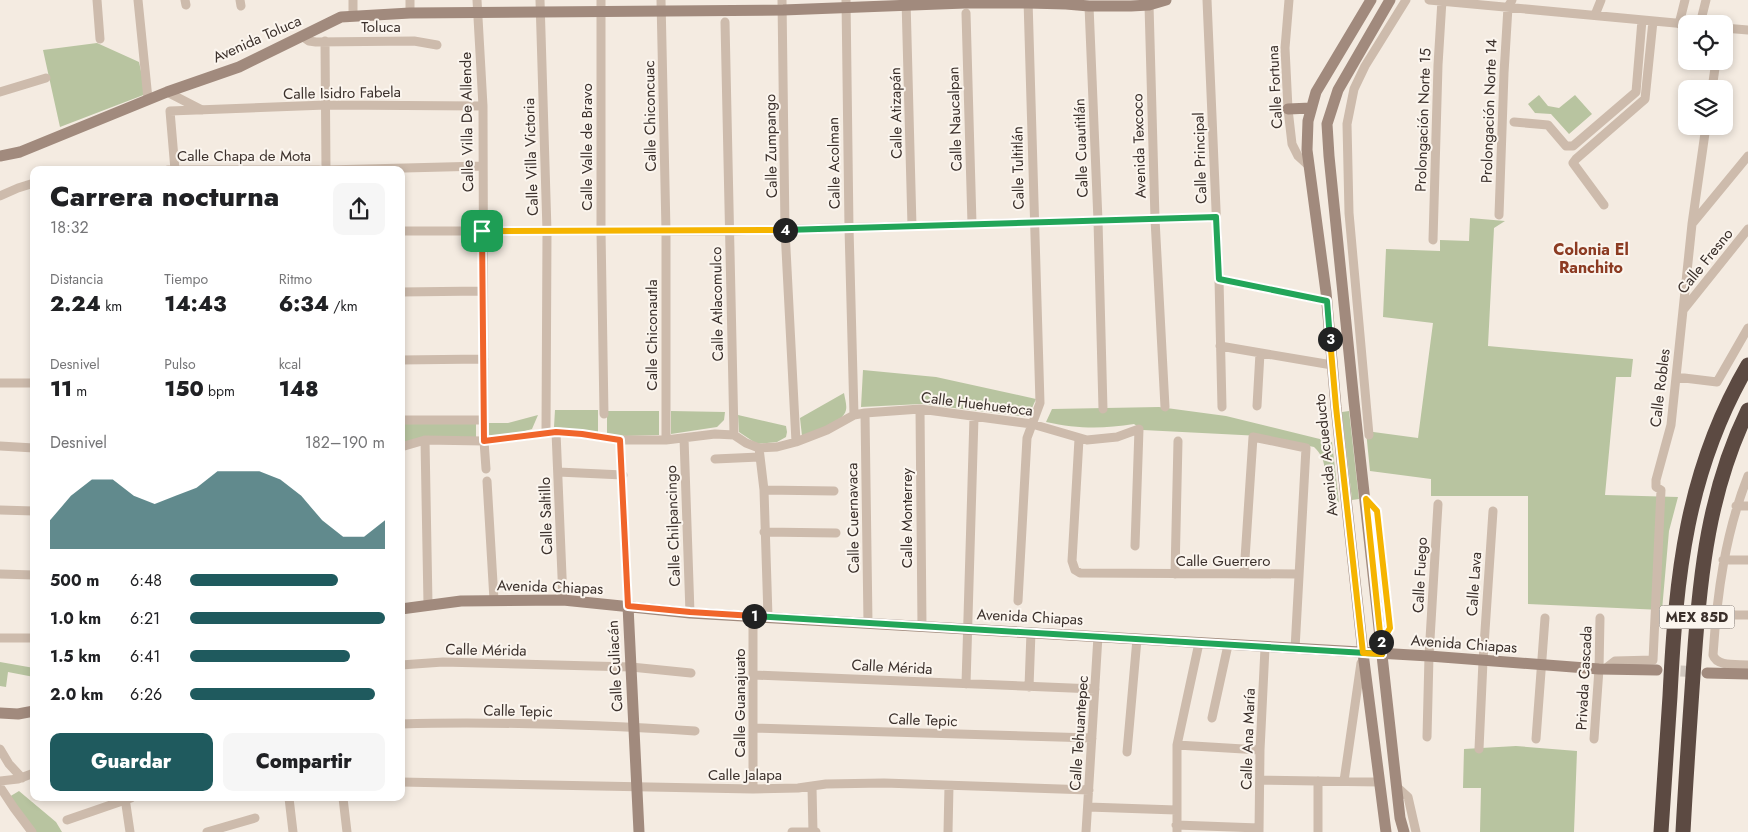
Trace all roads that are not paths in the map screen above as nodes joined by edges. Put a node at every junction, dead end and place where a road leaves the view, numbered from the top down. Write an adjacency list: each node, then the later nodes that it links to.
1 (97, 0): 42 (street)
2 (138, 0): 48 (street)
3 (353, 0): 32 (street)
4 (410, 0): 31 (street)
5 (1166, 0): 24 (street, Avenida Toluca)
6 (1208, 0): 69 (street, Calle Principal)
7 (1290, 0): 52 (street, Calle Fortuna)
8 (1371, 0): 51 (street, Avenida Acueducto)
9 (1390, 0): 179 (street)
10 (1406, 0): 117 (street)
11 (1429, 0): 16 (street)
12 (1600, 0): 33 (street)
13 (1686, 0): 34 (street)
14 (1706, 0): 35 (street)
15 (1028, 1): 17 (street, Avenida Toluca); 23 (street, Avenida Toluca); 72 (street, Calle Tultitlán)
16 (1442, 1): 20 (street); 85 (street, Prolongación Norte 15)
17 (1066, 2): 29 (street, Avenida Toluca)
18 (906, 3): 21 (street, Avenida Toluca); 23 (street, Avenida Toluca); 75 (street, Calle Atizapán)
19 (1134, 3): 24 (street, Avenida Toluca); 29 (street, Avenida Toluca)
20 (1510, 3): 33 (street); 68 (street, Prolongación Norte 14)
21 (846, 4): 22 (street, Avenida Toluca); 76 (street, Calle Acolman)
22 (783, 5): 30 (street, Avenida Toluca); 78 (street, Calle Zumpango)
23 (965, 5): 73 (street, Calle Naucalpan)
24 (1149, 5): 70 (street, Avenida Texcoco)
25 (478, 6): 26 (street, Avenida Toluca); 31 (street, Avenida Toluca); 50 (street, Calle Villa De Allende)
26 (540, 6): 27 (street, Avenida Toluca); 83 (street, Calle Villa Victoria)
27 (601, 6): 28 (street, Avenida Toluca); 81 (street, Calle Valle de Bravo)
28 (661, 6): 30 (street, Avenida Toluca); 82 (street, Calle Chiconcuac)
29 (1089, 6): 71 (street, Calle Cuautitlán)
30 (724, 11): 84 (street, Calle Atlacomulco)
31 (410, 13): 32 (street, Avenida Toluca)
32 (353, 15): 41 (street, Avenida Toluca)
33 (1595, 15): 36 (street)
34 (1684, 15)
35 (1702, 15)
36 (1642, 20): 37 (street); 56 (street)
37 (1653, 21): 38 (street); 57 (street)
38 (1678, 24)
39 (1733, 29): 40 (street)
40 (1748, 30)
41 (302, 36): 43 (street, Toluca); 47 (street, Avenida Toluca)
42 (100, 39)
43 (325, 42): 44 (street, Toluca); 49 (street)
44 (437, 45)
45 (46, 78): 46 (street)
46 (0, 92)
47 (167, 92): 48 (street, Avenida Toluca); 53 (street, Calle Isidro Fabela)
48 (148, 99): 58 (street, Avenida Toluca)
49 (326, 105): 50 (street, Calle Isidro Fabela); 53 (street, Calle Isidro Fabela); 61 (street)
50 (483, 106): 62 (street, Calle Villa De Allende)
51 (1311, 108): 52 (street); 63 (street, Avenida Acueducto)
52 (1288, 109): 63 (street, Calle Fortuna)
53 (202, 110): 60 (street, Calle Isidro Fabela)
54 (1514, 122): 56 (street)
55 (1705, 135): 74 (street, Calle Robles)
56 (1573, 146): 57 (street)
57 (1581, 155): 67 (street)
58 (0, 156)
59 (1748, 156): 74 (street)
60 (175, 166)
61 (327, 166)
62 (483, 166): 64 (street, Calle Chapa de Mota); 80 (street, Calle Villa De Allende)
63 (1309, 166): 89 (street, Avenida Acueducto)
64 (405, 168)
65 (30, 184): 66 (street)
66 (0, 196)
67 (1604, 205)
68 (1499, 215)
69 (1216, 217): 70 (street); 86 (street, Calle Principal)
70 (1154, 219): 71 (street); 102 (street, Avenida Texcoco)
71 (1098, 221): 72 (street); 105 (street, Calle Cuautitlán)
72 (1034, 222): 73 (street); 113 (street, Calle Tultitlán)
73 (972, 224): 75 (street)
74 (1692, 224): 90 (street, Calle Robles)
75 (912, 226): 76 (street)
76 (849, 228): 78 (street); 109 (street, Calle Acolman)
77 (1748, 229): 90 (street, Calle Fresno)
78 (785, 230): 84 (street); 125 (street, Calle Zumpango)
79 (405, 231): 80 (street)
80 (482, 231): 83 (street); 87 (street, Calle Villa De Allende)
81 (601, 231): 82 (street); 83 (street); 108 (street, Calle Valle de Bravo)
82 (666, 231): 84 (street); 122 (street, Calle Chiconautla)
83 (548, 232): 115 (street, Calle Villa Victoria)
84 (729, 232): 116 (street, Calle Atlacomulco)
85 (1433, 240)
86 (1219, 279): 89 (street); 92 (street, Calle Principal)
87 (483, 291): 88 (street); 94 (street, Calle Villa De Allende)
88 (405, 292)
89 (1327, 301): 96 (street, Avenida Acueducto)
90 (1683, 310): 98 (street, Calle Robles)
91 (1748, 328): 98 (street)
92 (1220, 346): 93 (street); 103 (street, Calle Principal)
93 (1260, 353): 96 (street); 101 (street)
94 (484, 359): 95 (street); 112 (street, Calle Villa De Allende)
95 (405, 360)
96 (1332, 364): 180 (street, Avenida Acueducto)
97 (1748, 365): 251 (highway, MEX 85D)
98 (1676, 377): 187 (street, Calle Robles)
99 (0, 383): 100 (street)
100 (30, 383)
101 (1257, 406)
102 (1165, 407)
103 (1222, 408)
104 (920, 409): 107 (street, Calle Huehuetoca); 110 (street, Calle Huehuetoca); 168 (street, Calle Monterrey)
105 (1103, 409)
106 (1748, 410): 252 (highway, MEX 85D)
107 (865, 413): 109 (street, Calle Huehuetoca); 167 (street, Calle Cuernavaca)
108 (604, 414)
109 (854, 415): 125 (street, Calle Huehuetoca)
110 (974, 417): 113 (street, Calle Huehuetoca); 169 (street)
111 (405, 420): 112 (street)
112 (484, 420): 123 (street, Calle Villa De Allende)
113 (1032, 424): 119 (street, Calle Huehuetoca); 156 (street, Calle Tultitlán)
114 (556, 432): 115 (street); 121 (street); 132 (street, Calle Saltillo)
115 (546, 433): 123 (street)
116 (734, 435): 118 (street); 129 (street)
117 (1369, 435)
118 (684, 438): 122 (street); 160 (street, Calle Chilpancingo)
119 (1079, 438): 146 (street, Calle Huehuetoca); 150 (street, Calle Guerrero)
120 (425, 440): 123 (street); 127 (street); 157 (street)
121 (620, 440): 122 (street); 133 (street, Calle Culiacán)
122 (666, 440)
123 (484, 441): 131 (street, Calle Villa De Allende)
124 (1178, 441): 150 (street)
125 (796, 442): 129 (street, Calle Huehuetoca)
126 (0, 446): 128 (street)
127 (405, 447)
128 (30, 448)
129 (759, 452): 130 (street, Calle Huehuetoca); 136 (street)
130 (715, 459)
131 (486, 469)
132 (558, 472): 133 (street); 155 (street, Calle Saltillo)
133 (623, 474): 158 (street, Calle Culiacán)
134 (1748, 476): 139 (street)
135 (487, 481): 154 (street)
136 (764, 490): 137 (street); 144 (street)
137 (834, 491)
138 (1438, 504): 181 (street, Calle Fuego)
139 (1736, 506): 140 (street); 147 (street)
140 (1748, 506)
141 (0, 510): 142 (street)
142 (30, 511)
143 (1493, 511): 182 (street, Calle Lava)
144 (764, 532): 145 (street); 164 (street)
145 (836, 533)
146 (1135, 546)
147 (1723, 560): 148 (street); 161 (street)
148 (1748, 560)
149 (0, 574): 153 (street)
150 (1175, 574): 151 (street, Calle Guerrero)
151 (1244, 574): 152 (street, Calle Guerrero); 152 (street)
152 (1298, 574): 178 (street)
153 (30, 575)
154 (494, 600): 155 (street, Avenida Chiapas); 157 (street, Avenida Chiapas)
155 (563, 600): 158 (street, Avenida Chiapas)
156 (1018, 601)
157 (428, 604): 159 (street, Avenida Chiapas)
158 (628, 606): 160 (street, Avenida Chiapas); 186 (street, Calle Culiacán)
159 (405, 608)
160 (690, 612): 163 (street, Avenida Chiapas)
161 (1716, 615): 162 (street); 185 (street)
162 (1748, 615)
163 (753, 616): 164 (street, Avenida Chiapas); 192 (street, Calle Guanajuato)
164 (768, 617): 167 (street, Avenida Chiapas)
165 (1545, 618): 184 (street)
166 (1600, 618): 187 (street, Privada Cascada)
167 (868, 623): 168 (street, Avenida Chiapas)
168 (922, 626): 169 (street, Avenida Chiapas)
169 (968, 629): 170 (street, Avenida Chiapas); 193 (street)
170 (1030, 632): 171 (street, Avenida Chiapas); 194 (street)
171 (1098, 636): 174 (street, Avenida Chiapas); 195 (street, Calle Tehuantepec)
172 (0, 638): 173 (street)
173 (30, 638)
174 (1137, 639): 175 (street, Avenida Chiapas); 211 (street)
175 (1199, 643): 176 (street, Avenida Chiapas); 207 (street)
176 (1228, 644): 177 (street, Avenida Chiapas); 198 (street)
177 (1266, 648): 178 (street, Avenida Chiapas); 210 (street, Calle Ana María)
178 (1295, 649): 180 (street, Avenida Chiapas)
179 (1381, 649): 180 (street, Avenida Chiapas); 181 (street, Avenida Chiapas); 224 (street)
180 (1363, 653): 217 (street); 219 (street, Avenida Acueducto)
181 (1429, 656): 182 (street, Avenida Chiapas); 203 (street, Calle Fuego)
182 (1483, 661): 184 (street, Avenida Chiapas); 209 (street, Calle Lava)
183 (405, 665): 186 (street, Calle Mérida)
184 (1541, 665): 187 (street, Avenida Chiapas); 205 (street)
185 (1748, 665)
186 (631, 667): 189 (street, Calle Mérida); 200 (street, Calle Culiacán)
187 (1602, 668): 188 (street, Avenida Chiapas); 206 (street, Privada Cascada)
188 (1656, 670)
189 (690, 673)
190 (1707, 673): 191 (street)
191 (1748, 674)
192 (754, 675): 193 (street, Calle Mérida); 201 (street, Calle Guanajuato)
193 (966, 684): 194 (street, Calle Mérida)
194 (1029, 687): 195 (street, Calle Mérida)
195 (1095, 689): 204 (street, Calle Tehuantepec)
196 (30, 712): 197 (street)
197 (0, 713)
198 (1212, 718)
199 (405, 724): 200 (street, Calle Tepic)
200 (633, 727): 202 (street, Calle Tepic); 223 (street, Calle Culiacán)
201 (754, 728): 204 (street, Calle Tepic); 225 (street, Calle Guanajuato)
202 (695, 731)
203 (1427, 736)
204 (1092, 738): 226 (street, Calle Tehuantepec)
205 (1536, 739)
206 (1594, 739)
207 (1176, 745): 210 (street); 232 (street)
208 (0, 749): 213 (street)
209 (1479, 749)
210 (1260, 750): 214 (street, Calle Ana María)
211 (1127, 752)
212 (30, 775): 213 (street)
213 (22, 778): 215 (street)
214 (1260, 780): 216 (street); 236 (street, Calle Ana María)
215 (0, 781)
216 (1318, 781): 217 (street); 247 (street)
217 (1344, 781): 219 (street)
218 (405, 782): 223 (street, Calle Jalapa)
219 (1379, 782): 248 (street, Avenida Acueducto)
220 (812, 786): 221 (street, Calle Jalapa); 225 (street, Calle Jalapa); 244 (street)
221 (949, 786): 226 (street, Calle Jalapa); 245 (street)
222 (0, 787): 237 (street)
223 (636, 787): 225 (street, Calle Jalapa); 242 (street, Calle Culiacán)
224 (1397, 787): 249 (street); 250 (street)
225 (753, 789)
226 (1089, 790): 231 (street, Calle Tehuantepec)
227 (119, 801): 234 (street)
228 (127, 801): 238 (street)
229 (289, 801): 240 (street)
230 (343, 801): 241 (street)
231 (1088, 807): 232 (street); 246 (street, Calle Tehuantepec)
232 (1176, 810): 235 (street)
233 (255, 818): 239 (street)
234 (66, 820)
235 (1177, 829): 236 (street)
236 (1259, 830)
237 (32, 832)
238 (130, 832)
239 (207, 832)
240 (293, 832)
241 (347, 832)
242 (639, 832)
243 (792, 832): 244 (street)
244 (814, 832)
245 (948, 832)
246 (1086, 832)
247 (1318, 832)
248 (1386, 832)
249 (1404, 832)
250 (1416, 832)
251 (1661, 832)
252 (1683, 832)

